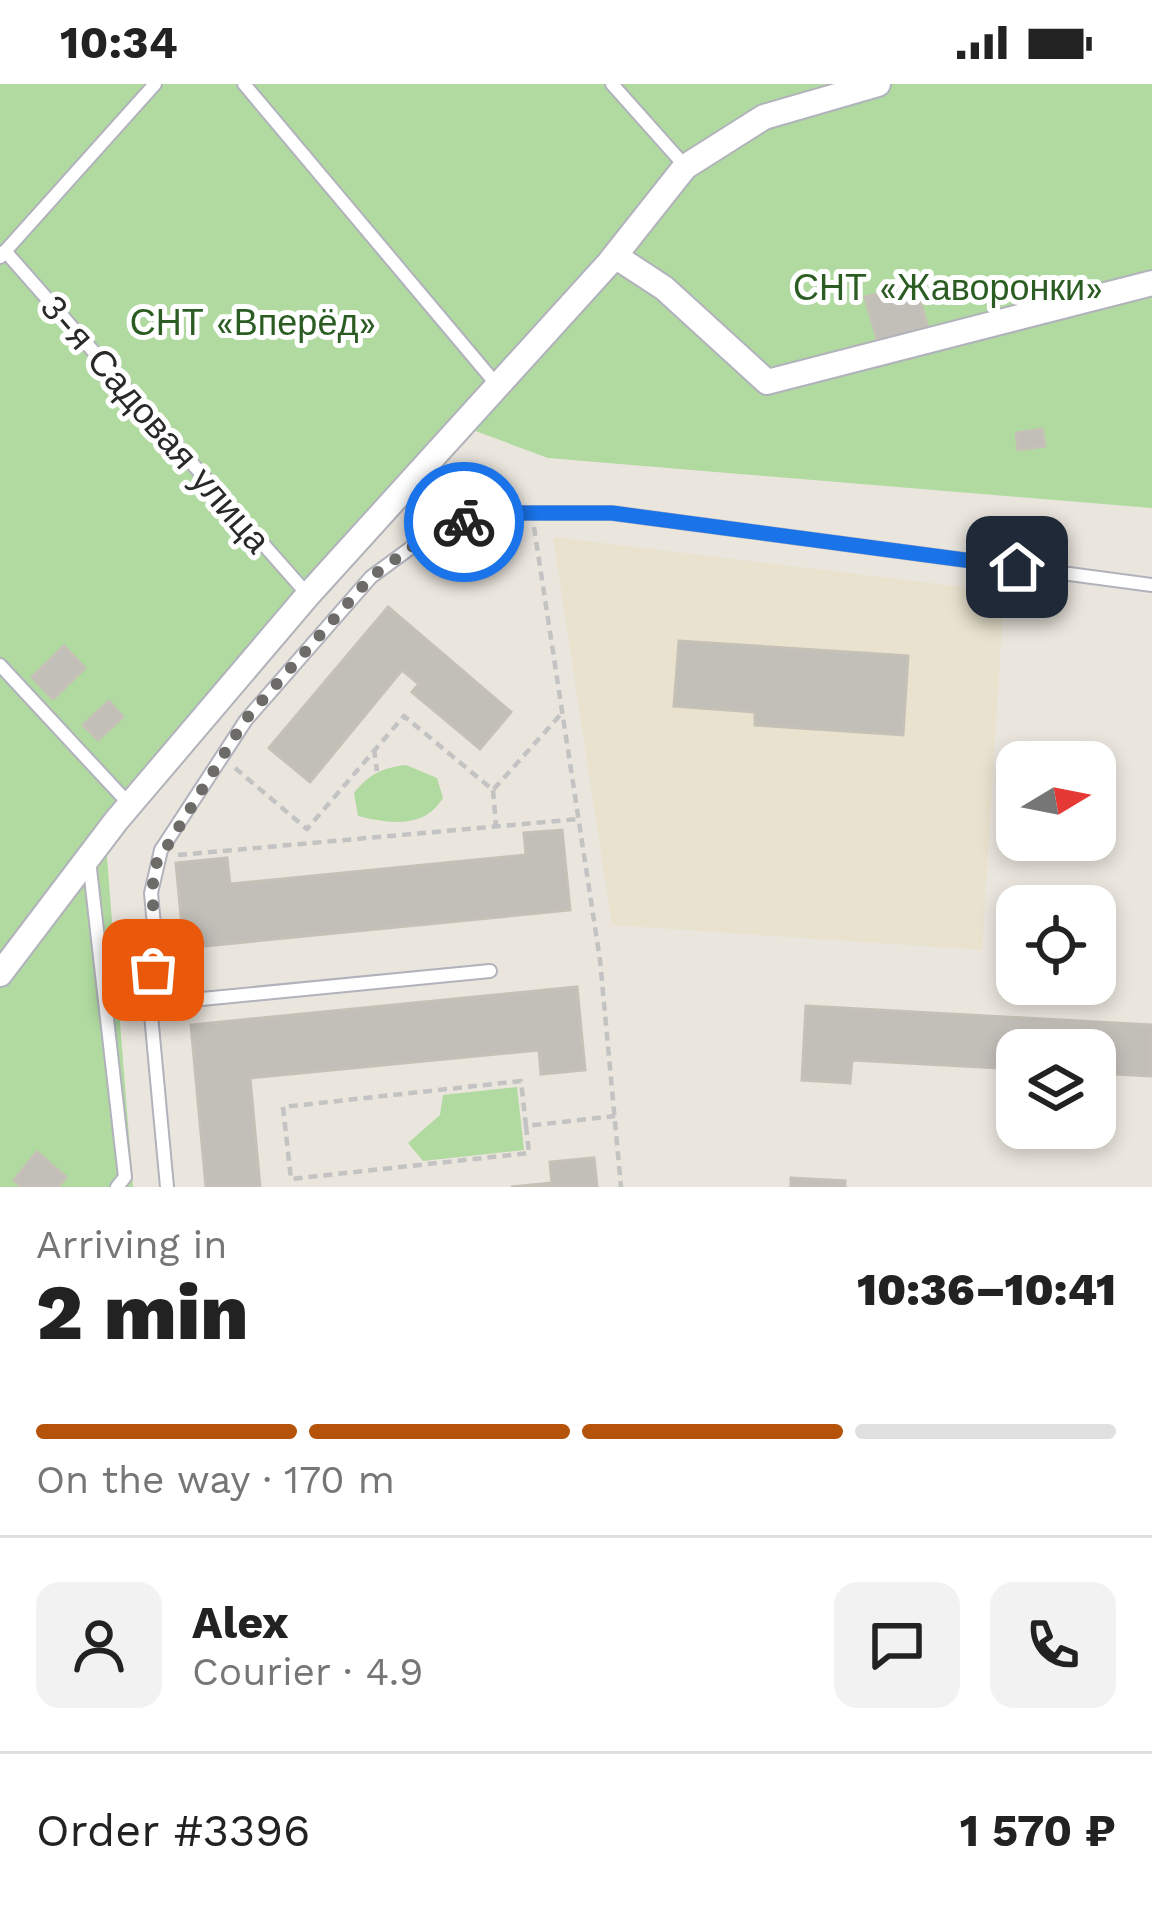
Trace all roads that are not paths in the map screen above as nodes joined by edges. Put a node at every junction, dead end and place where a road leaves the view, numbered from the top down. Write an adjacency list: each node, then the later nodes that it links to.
1 (155, 84): 6 (lane)
2 (244, 84): 9 (lane)
3 (612, 84): 5 (lane)
4 (878, 84): 5 (street)
5 (686, 167): 7 (street)
6 (2, 254): 11 (lane, 3-я Садовая улица)
7 (615, 256): 8 (street); 9 (street)
8 (1152, 283)
9 (497, 385): 11 (street)
10 (1152, 585): 17 (lane)
11 (308, 595): 13 (street)
12 (0, 665): 13 (lane)
13 (130, 806): 14 (street)
14 (89, 859): 16 (street); 18 (lane)
15 (490, 971): 17 (lane)
16 (0, 974)
17 (150, 1004): 19 (lane)
18 (117, 1187)
19 (167, 1187)

